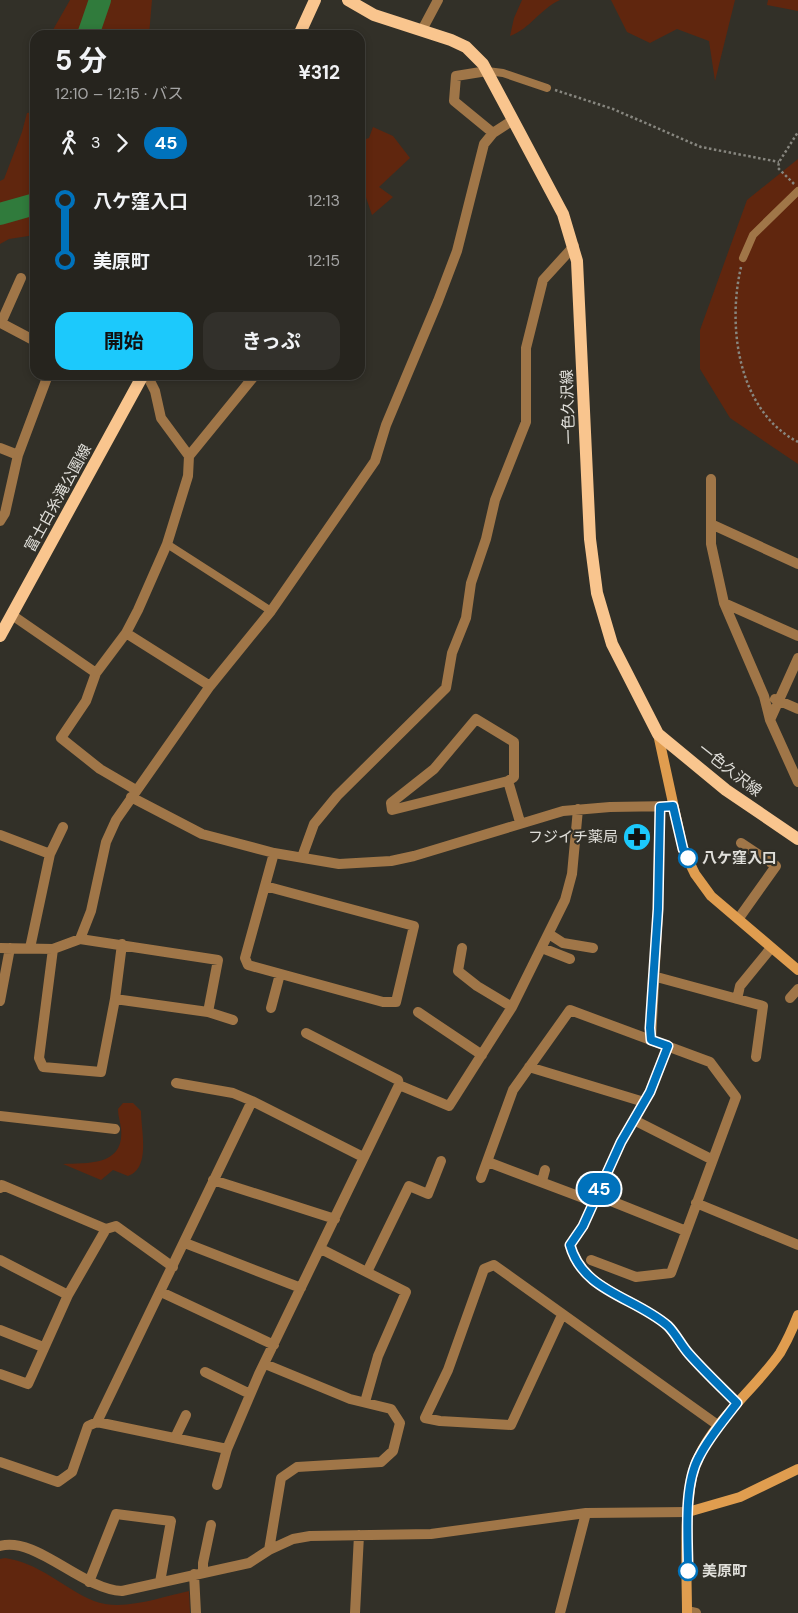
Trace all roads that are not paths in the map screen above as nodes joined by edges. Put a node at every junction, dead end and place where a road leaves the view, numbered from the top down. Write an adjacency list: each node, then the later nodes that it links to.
1 (315, 0): 4 (main road)
2 (348, 0): 5 (main road, 一色久沢線)
3 (438, 0): 5 (street)
4 (301, 30)
5 (422, 30): 6 (main road, 一色久沢線)
6 (487, 71): 7 (lane); 8 (main road, 一色久沢線); 9 (street)
7 (547, 88)
8 (513, 120): 9 (street); 11 (main road, 一色久沢線)
9 (493, 133): 28 (street)
10 (798, 190): 12 (lane)
11 (574, 246): 40 (main road, 一色久沢線); 55 (street)
12 (743, 258)
13 (21, 278): 14 (street)
14 (30, 338)
15 (46, 380): 20 (street)
16 (140, 380): 29 (main road, 富士白糸滝公園線)
17 (147, 380): 21 (street)
18 (250, 380): 21 (street)
19 (0, 448): 20 (street)
20 (18, 455): 23 (street)
21 (189, 456): 25 (street)
22 (710, 479): 24 (street)
23 (0, 521)
24 (711, 524): 26 (street); 27 (street)
25 (166, 544): 28 (lane); 30 (street)
26 (798, 564)
27 (724, 603): 32 (street); 36 (street)
28 (271, 611): 35 (street)
29 (12, 615): 31 (main road, 富士白糸滝公園線); 34 (street)
30 (126, 633): 34 (street); 35 (street)
31 (0, 636)
32 (798, 636)
33 (798, 658): 37 (street)
34 (96, 673): 44 (street)
35 (210, 686): 44 (street)
36 (764, 696): 37 (street); 39 (street)
37 (780, 700): 38 (street); 39 (street)
38 (798, 709)
39 (770, 720): 41 (street)
40 (658, 734): 45 (street); 51 (main road, 一色久沢線)
41 (795, 772): 43 (street)
42 (508, 781): 42 (street); 48 (street)
43 (798, 782)
44 (133, 793): 53 (street); 59 (street)
45 (673, 806): 46 (street); 57 (street)
46 (660, 807): 47 (street); 71 (street)
47 (578, 809): 48 (street); 58 (street)
48 (520, 822): 55 (street)
49 (63, 827): 54 (street)
50 (0, 835): 54 (street)
51 (798, 839)
52 (741, 843): 57 (street)
53 (274, 853): 55 (street); 56 (street)
54 (50, 854): 62 (street)
55 (302, 857)
56 (265, 886): 70 (street); 70 (street)
57 (739, 918): 66 (street)
58 (549, 934): 64 (street); 65 (street)
59 (80, 939): 60 (street); 67 (street)
60 (122, 944): 74 (street); 79 (street)
61 (5, 948): 62 (street); 76 (street)
62 (30, 948): 67 (street)
63 (462, 948): 77 (street)
64 (542, 948): 68 (street); 77 (street)
65 (593, 948)
66 (771, 948): 69 (street); 75 (street)
67 (52, 949): 74 (street)
68 (570, 959)
69 (798, 970)
70 (280, 974): 78 (street)
71 (653, 976): 75 (street); 83 (street)
72 (798, 989): 73 (street)
73 (790, 998)
74 (115, 999): 79 (street)
75 (737, 999): 86 (street)
76 (0, 1001)
77 (512, 1007): 85 (street)
78 (271, 1008)
79 (208, 1012): 81 (street)
80 (418, 1012): 85 (street)
81 (233, 1020)
82 (306, 1033): 89 (street)
83 (651, 1040): 84 (street); 87 (street)
84 (668, 1046): 91 (street); 96 (street)
85 (482, 1054): 89 (street)
86 (756, 1057)
87 (529, 1067): 91 (street); 98 (street)
88 (176, 1083): 90 (street)
89 (399, 1085): 95 (street)
90 (252, 1101): 95 (street); 101 (street)
91 (644, 1102): 93 (street)
92 (0, 1116): 94 (street)
93 (634, 1120): 96 (street); 104 (street)
94 (115, 1129)
95 (363, 1157): 106 (street)
96 (711, 1159): 105 (street)
97 (441, 1161): 115 (street)
98 (488, 1162): 100 (street); 102 (street)
99 (545, 1170): 102 (street)
100 (481, 1178)
101 (213, 1180): 106 (street); 109 (street)
102 (542, 1181): 104 (street)
103 (0, 1188): 107 (street)
104 (595, 1198): 108 (street); 129 (street)
105 (696, 1203): 108 (street); 110 (street)
106 (335, 1219): 111 (street)
107 (106, 1229): 114 (street); 118 (street)
108 (686, 1231): 113 (street)
109 (185, 1243): 114 (street); 116 (street)
110 (798, 1245)
111 (321, 1248): 115 (street); 116 (street)
112 (0, 1260): 118 (street)
113 (591, 1260)
114 (172, 1267): 117 (street)
115 (367, 1272): 128 (street)
116 (301, 1288): 122 (street)
117 (161, 1292): 122 (street); 131 (street)
118 (68, 1295): 123 (street)
119 (562, 1315): 119 (street); 132 (street)
120 (798, 1315): 129 (street)
121 (0, 1330): 123 (street)
122 (274, 1345): 124 (street)
123 (43, 1347): 126 (street)
124 (265, 1364): 127 (street); 128 (street)
125 (205, 1372): 127 (street)
126 (0, 1374)
127 (250, 1394): 134 (street)
128 (365, 1402): 143 (street)
129 (737, 1403): 132 (street)
130 (186, 1415): 133 (street)
131 (98, 1422): 133 (street); 135 (street)
132 (719, 1426): 138 (street)
133 (175, 1438): 134 (street)
134 (227, 1449): 137 (street)
135 (0, 1462)
136 (798, 1469): 138 (street)
137 (218, 1486)
138 (688, 1512): 139 (street); 147 (street)
139 (586, 1513): 141 (street); 150 (street)
140 (211, 1525): 144 (street)
141 (359, 1535): 143 (street); 149 (street)
142 (0, 1546): 145 (street)
143 (268, 1550): 144 (street)
144 (198, 1574): 146 (street); 148 (street)
145 (89, 1582): 146 (street); 146 (street)
146 (160, 1582)
147 (690, 1612)
148 (196, 1613)
149 (354, 1613)
150 (560, 1613)

